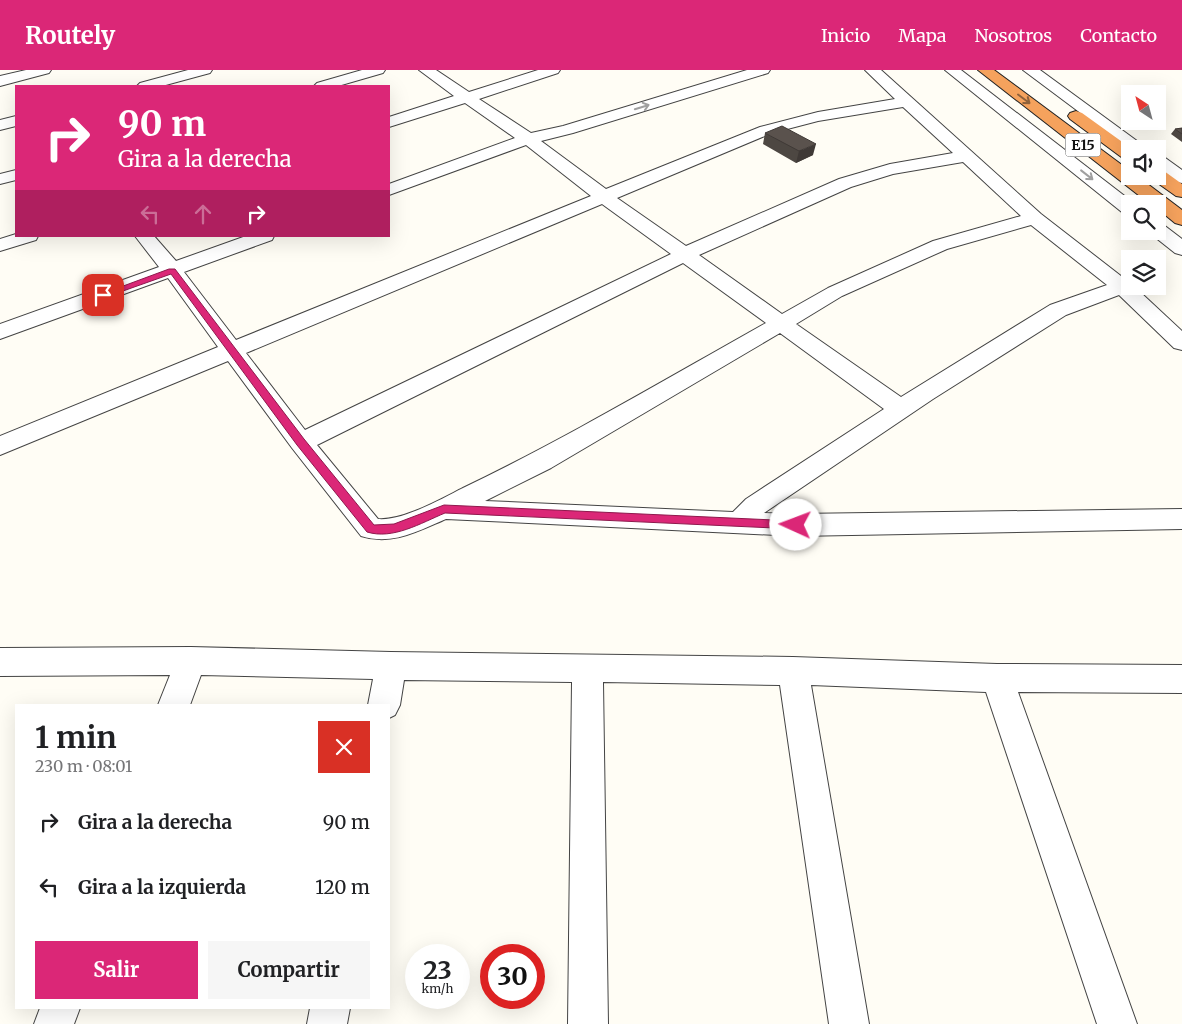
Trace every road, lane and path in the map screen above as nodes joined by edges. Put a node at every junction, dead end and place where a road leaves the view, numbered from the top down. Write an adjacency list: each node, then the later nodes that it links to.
1 (44, 70): 14 (street)
2 (205, 70): 15 (street)
3 (378, 70): 16 (street)
4 (426, 70): 17 (street)
5 (553, 70): 17 (street)
6 (716, 70): 22 (street)
7 (763, 70): 22 (street, one-way to 7)
8 (872, 70): 18 (street)
9 (952, 70): 34 (street, one-way to 34)
10 (985, 70): 36 (highway, E15, one-way to 36)
11 (1012, 70): 24 (highway, E15)
12 (1030, 70): 23 (street)
13 (0, 81): 14 (street)
14 (25, 81)
15 (149, 85)
16 (326, 85)
17 (466, 98): 20 (street); 22 (street)
18 (906, 102): 25 (street); 33 (street)
19 (15, 121): 21 (street)
20 (390, 122)
21 (0, 125)
22 (528, 139): 31 (street); 33 (street)
23 (1127, 140)
24 (1121, 149)
25 (967, 156): 35 (street); 43 (street)
26 (1166, 167): 28 (street)
27 (15, 175): 29 (street)
28 (1182, 178)
29 (0, 179)
30 (1166, 181): 32 (highway)
31 (390, 190)
32 (1182, 192)
33 (604, 197): 43 (street); 50 (street)
34 (1121, 201)
35 (1034, 218): 45 (street); 47 (street)
36 (1182, 219)
37 (1166, 236): 42 (street)
38 (26, 237): 41 (street)
39 (145, 237): 44 (street)
40 (262, 237): 44 (street)
41 (0, 245)
42 (1182, 249)
43 (685, 254): 47 (street); 52 (street)
44 (172, 270): 48 (street); 50 (street)
45 (1121, 287): 51 (street)
46 (1130, 295): 49 (street)
47 (781, 323): 51 (street); 54 (street)
48 (0, 332)
49 (1182, 343)
50 (232, 349): 52 (street); 53 (street)
51 (901, 410): 56 (street)
52 (301, 442): 54 (street)
53 (0, 446)
54 (444, 509): 56 (street)
55 (1182, 519): 56 (street)
56 (739, 523)
57 (191, 661): 58 (street); 59 (street); 64 (street)
58 (0, 662)
59 (391, 666): 60 (street); 65 (street)
60 (588, 669): 61 (street); 70 (street)
61 (793, 670): 62 (street); 71 (street)
62 (997, 678): 63 (street); 72 (street)
63 (1182, 679)
64 (174, 704)
65 (384, 704)
66 (60, 1009): 68 (street)
67 (330, 1009): 69 (street)
68 (54, 1024)
69 (327, 1024)
70 (588, 1024)
71 (849, 1024)
72 (1118, 1024)

